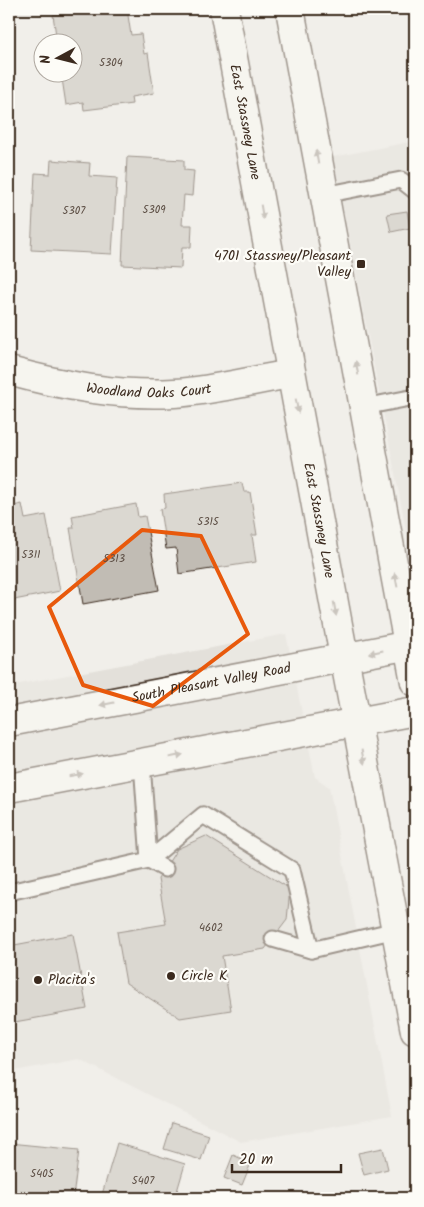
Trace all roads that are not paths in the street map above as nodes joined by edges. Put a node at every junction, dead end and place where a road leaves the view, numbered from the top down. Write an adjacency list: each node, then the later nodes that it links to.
1 (224, 9): 6 (main road, East Stassney Lane, one-way to 6)
2 (290, 9): 4 (main road, one-way to 2)
3 (415, 191): 4 (lane)
4 (324, 195): 8 (main road, one-way to 4)
5 (9, 371): 6 (main road, Woodland Oaks Court)
6 (291, 374): 10 (main road, East Stassney Lane, one-way to 10)
7 (415, 397): 8 (lane)
8 (364, 407): 9 (main road, one-way to 8)
9 (412, 644): 10 (main road, South Pleasant Valley Road, one-way to 10); 11 (main road)
10 (344, 658): 13 (main road, South Pleasant Valley Road, one-way to 13); 14 (main road, East Stassney Lane)
11 (415, 682)
12 (415, 711): 14 (main road)
13 (9, 722)
14 (356, 722): 15 (main road, one-way to 14); 20 (main road, East Stassney Lane, one-way to 20)
15 (142, 763): 16 (main road, one-way to 15); 17 (lane)
16 (9, 788)
17 (149, 860): 18 (lane); 19 (lane); 22 (lane)
18 (165, 868)
19 (9, 892)
20 (396, 930): 22 (lane); 23 (main road, East Stassney Lane)
21 (273, 939): 22 (lane)
22 (311, 950)
23 (415, 1031)

